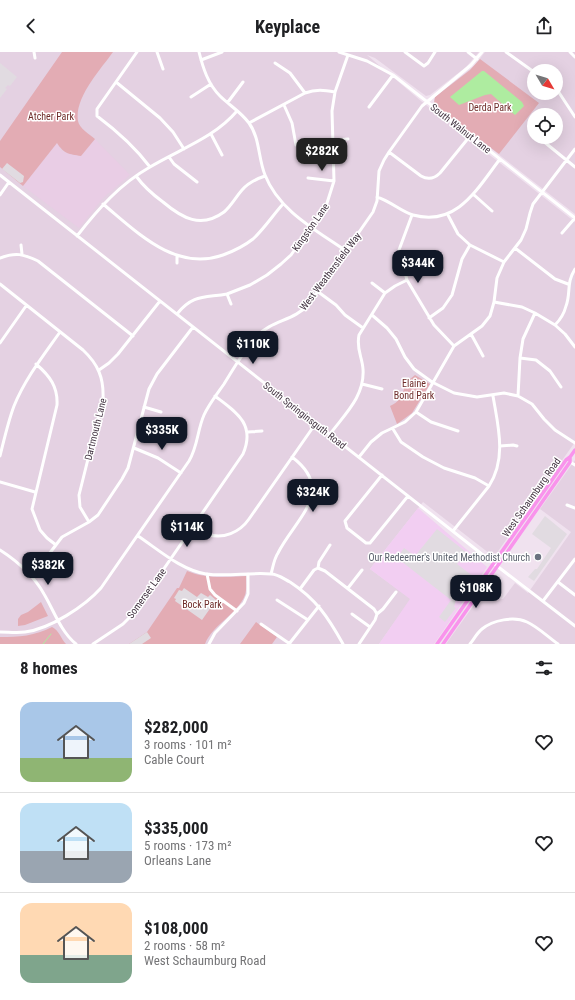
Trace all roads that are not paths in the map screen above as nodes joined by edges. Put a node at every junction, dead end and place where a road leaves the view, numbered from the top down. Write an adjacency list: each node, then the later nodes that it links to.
1 (34, 52): 15 (street)
2 (137, 52): 22 (street)
3 (157, 52): 20 (street)
4 (199, 52): 17 (street)
5 (222, 52): 17 (street)
6 (339, 52): 13 (street, South Walnut Lane)
7 (405, 52): 8 (street)
8 (435, 52)
9 (468, 52): 16 (street)
10 (482, 52): 16 (street, West Weathersfield Way)
11 (506, 52): 19 (street)
12 (570, 52): 14 (street)
13 (348, 55): 21 (street, South Walnut Lane); 25 (street, Kingston Lane)
14 (575, 57)
15 (35, 58)
16 (477, 59): 30 (street, West Weathersfield Way)
17 (201, 60): 24 (street)
18 (275, 63): 26 (street)
19 (527, 67)
20 (163, 69)
21 (393, 75): 30 (street, South Walnut Lane); 32 (street)
22 (116, 82): 42 (street); 49 (street)
23 (243, 82): 29 (street)
24 (211, 84): 27 (street); 29 (street)
25 (335, 92): 26 (street); 39 (street, Kingston Lane)
26 (305, 93): 31 (street)
27 (190, 97)
28 (563, 99): 34 (street)
29 (228, 102): 33 (street)
30 (427, 102): 37 (street, South Walnut Lane); 44 (street, West Weathersfield Way)
31 (284, 105): 35 (street); 41 (street)
32 (369, 107)
33 (237, 111): 35 (street); 36 (street)
34 (575, 117)
35 (249, 123): 53 (street)
36 (211, 134): 42 (street); 45 (street)
37 (470, 136): 44 (street); 47 (street, South Walnut Lane)
38 (348, 139): 39 (street)
39 (333, 140): 55 (street, Kingston Lane)
40 (547, 144): 48 (street)
41 (296, 145)
42 (184, 149): 46 (street)
43 (575, 149): 48 (street)
44 (389, 152): 61 (street, West Weathersfield Way)
45 (222, 155)
46 (169, 157): 49 (street); 57 (street)
47 (500, 159): 58 (street, South Walnut Lane); 59 (street)
48 (566, 160): 50 (street); 58 (street)
49 (150, 167): 52 (street)
50 (575, 167)
51 (0, 175): 56 (street, South Springinsguth Road)
52 (136, 176): 53 (street); 62 (street)
53 (265, 176): 63 (street)
54 (308, 178): 55 (street)
55 (334, 180): 68 (street, Kingston Lane)
56 (9, 182): 60 (street); 70 (street, South Springinsguth Road)
57 (197, 182)
58 (542, 192): 67 (street, South Walnut Lane); 73 (street)
59 (473, 194): 64 (street); 66 (street)
60 (0, 195)
61 (378, 197): 65 (street); 74 (street, West Weathersfield Way)
62 (103, 204): 70 (street); 77 (street)
63 (283, 204): 68 (street); 77 (street)
64 (492, 211)
65 (412, 215): 66 (street); 79 (street)
66 (448, 215): 72 (street)
67 (575, 218): 69 (street)
68 (311, 226): 74 (street); 89 (street, Kingston Lane)
69 (562, 233)
70 (77, 236): 90 (street, South Springinsguth Road)
71 (21, 245): 75 (street)
72 (470, 245): 80 (street); 97 (street)
73 (515, 248): 80 (street); 86 (street)
74 (346, 251): 87 (street, West Weathersfield Way)
75 (22, 254): 78 (street); 103 (street)
76 (424, 254): 79 (street)
77 (177, 256): 81 (street)
78 (0, 258)
79 (402, 261): 83 (street)
80 (504, 262): 91 (street)
81 (176, 263)
82 (575, 269): 86 (street)
83 (407, 280): 88 (street); 97 (street)
84 (372, 283): 88 (street)
85 (0, 284): 93 (street, Dartmouth Lane)
86 (568, 284): 98 (street)
87 (317, 291): 100 (street); 109 (street, West Weathersfield Way)
88 (385, 293): 96 (street)
89 (227, 294): 92 (street); 95 (street, Kingston Lane)
90 (160, 301): 95 (street, South Springinsguth Road); 103 (street)
91 (494, 302): 94 (street); 102 (street)
92 (231, 304)
93 (26, 306): 101 (street, Dartmouth Lane); 104 (street)
94 (535, 313): 98 (street); 108 (street)
95 (177, 314): 99 (street, South Springinsguth Road)
96 (372, 315): 100 (street); 112 (street)
97 (429, 318): 105 (street)
98 (555, 326): 106 (street)
99 (193, 327): 109 (street, South Springinsguth Road); 119 (street)
100 (363, 328): 113 (street)
101 (60, 332): 110 (street); 111 (street, Dartmouth Lane)
102 (471, 334): 105 (street); 107 (street)
103 (132, 336): 111 (street)
104 (0, 343)
105 (454, 346): 112 (street)
106 (575, 347)
107 (483, 356)
108 (520, 358): 114 (street); 118 (street)
109 (238, 362): 116 (street, West Weathersfield Way); 122 (street, South Springinsguth Road)
110 (36, 364): 128 (street); 146 (street)
111 (99, 370): 150 (street, Dartmouth Lane)
112 (432, 382): 117 (street); 121 (street)
113 (362, 384): 115 (street); 127 (street)
114 (561, 387)
115 (382, 390)
116 (215, 396): 126 (street); 140 (street, West Weathersfield Way)
117 (493, 396): 118 (street); 130 (street)
118 (518, 396): 129 (street)
119 (144, 407): 120 (street); 132 (street)
120 (161, 412)
121 (416, 412): 123 (street); 125 (street)
122 (316, 423): 127 (street, South Springinsguth Road); 135 (street)
123 (393, 429): 136 (street); 145 (street)
124 (262, 431): 126 (street)
125 (458, 431)
126 (248, 432): 151 (street, Somerset Lane)
127 (330, 434): 136 (street, South Springinsguth Road)
128 (2, 440): 134 (street)
129 (575, 443)
130 (500, 446): 131 (street); 145 (street)
131 (518, 446)
132 (134, 448): 140 (street); 150 (street)
133 (575, 450): 137 (main road, West Schaumburg Road)
134 (0, 456)
135 (292, 457): 144 (street); 151 (street)
136 (359, 457): 141 (street, South Springinsguth Road)
137 (570, 457): 138 (main road, West Schaumburg Road); 159 (main road, West Schaumburg Road)
138 (570, 462): 139 (street); 159 (main road, West Schaumburg Road)
139 (575, 465)
140 (181, 473): 153 (street, West Weathersfield Way)
141 (382, 475): 147 (street, South Springinsguth Road); 147 (street)
142 (0, 482): 146 (street)
143 (330, 485): 144 (street)
144 (312, 486): 164 (street)
145 (489, 486): 152 (street)
146 (35, 492): 154 (street)
147 (408, 496): 152 (street, South Springinsguth Road)
148 (567, 505): 149 (street)
149 (575, 508)
150 (88, 522): 154 (street)
151 (193, 526): 157 (street, Somerset Lane)
152 (453, 531): 159 (street, South Springinsguth Road)
153 (138, 536): 157 (street); 177 (street, West Weathersfield Way)
154 (56, 545): 165 (street)
155 (330, 545): 160 (street)
156 (0, 550): 165 (street)
157 (171, 559): 162 (street); 184 (street, Somerset Lane)
158 (575, 559): 166 (street)
159 (495, 565): 172 (street, South Springinsguth Road); 189 (main road, West Schaumburg Road); 190 (main road, West Schaumburg Road)
160 (318, 568): 167 (street); 168 (street)
161 (362, 570): 167 (street)
162 (207, 574): 163 (street); 174 (street)
163 (248, 574): 164 (street); 174 (street)
164 (271, 574): 168 (street)
165 (30, 575): 177 (street)
166 (558, 582): 170 (street); 172 (street)
167 (348, 588): 176 (street)
168 (300, 589): 173 (street)
169 (396, 592): 176 (street)
170 (575, 595)
171 (278, 600): 178 (street)
172 (544, 601): 180 (street, South Springinsguth Road)
173 (319, 606): 178 (street); 187 (street)
174 (236, 611): 185 (street)
175 (352, 614): 181 (street)
176 (377, 614): 181 (street)
177 (58, 619): 182 (street, West Weathersfield Way); 183 (street)
178 (308, 620): 186 (street)
179 (261, 624): 186 (street)
180 (575, 626)
181 (370, 627): 188 (street)
182 (0, 632)
183 (76, 644)
184 (93, 644)
185 (209, 644)
186 (290, 644)
187 (343, 644)
188 (359, 644)
189 (437, 644)
190 (443, 644)
191 (470, 644): 192 (street)
192 (558, 644)

